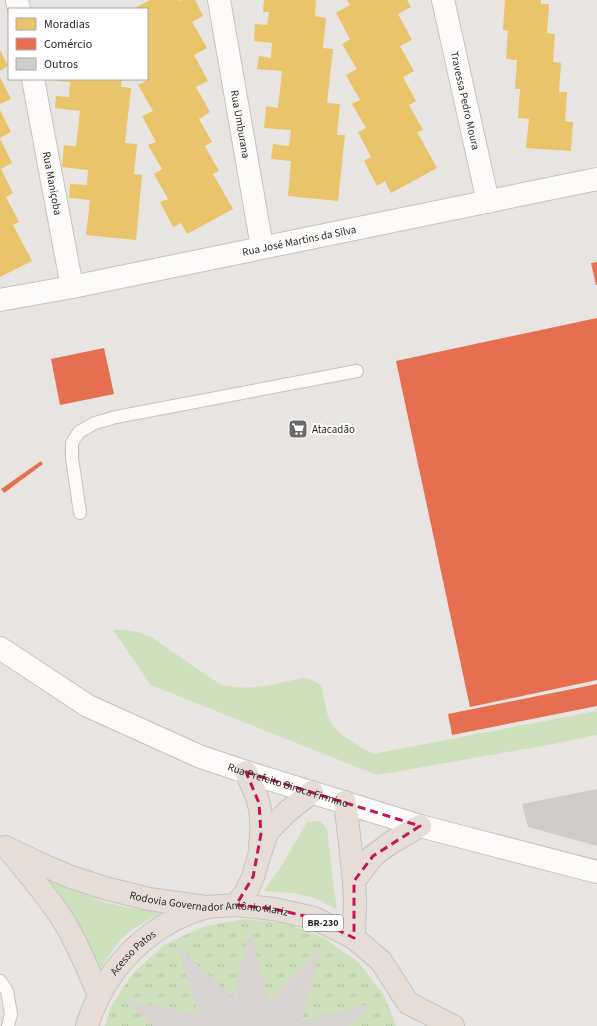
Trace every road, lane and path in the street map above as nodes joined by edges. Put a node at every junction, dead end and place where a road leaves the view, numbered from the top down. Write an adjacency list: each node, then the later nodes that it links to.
1 (219, 0): 6 (street, Rua Umburana)
2 (443, 0): 5 (street, Travessa Pedro Moura)
3 (32, 80): 7 (street, Rua Maniçoba)
4 (597, 179): 5 (street, Rua José Martins da Silva)
5 (488, 202): 6 (street, Rua José Martins da Silva)
6 (262, 247): 7 (street, Rua José Martins da Silva)
7 (72, 287): 8 (street, Rua José Martins da Silva)
8 (0, 300)
9 (357, 371): 10 (lane)
10 (80, 513)
11 (0, 648): 12 (street, Rua Prefeito Biroca Firmino)
12 (246, 772): 13 (street, Rua Prefeito Biroca Firmino); 17 (highway)
13 (312, 792): 14 (street, Rua Prefeito Biroca Firmino); 17 (highway)
14 (345, 802): 15 (street, Rua Prefeito Biroca Firmino); 19 (highway)
15 (420, 826): 18 (street, Rua Prefeito Biroca Firmino); 19 (highway)
16 (3, 844): 21 (highway, Rodovia Governador Antônio Mariz / BR-230); 24 (highway, Rodovia Governador Antônio Mariz / BR-230)
17 (258, 856): 20 (highway)
18 (597, 872)
19 (354, 881): 22 (highway)
20 (236, 905): 21 (highway, Rodovia Governador Antônio Mariz / BR-230); 22 (highway, Rodovia Governador Antônio Mariz / BR-230)
21 (206, 907): 24 (highway, Acesso Patos / BR-230)
22 (354, 938): 25 (highway, Rodovia Governador Antônio Mariz / BR-230)
23 (0, 981): 26 (lane)
24 (99, 995): 27 (highway, Acesso Patos / BR-230)
25 (408, 1003): 28 (highway, BR-230); 29 (highway)
26 (8, 1026)
27 (87, 1026)
28 (417, 1026)
29 (453, 1026)

